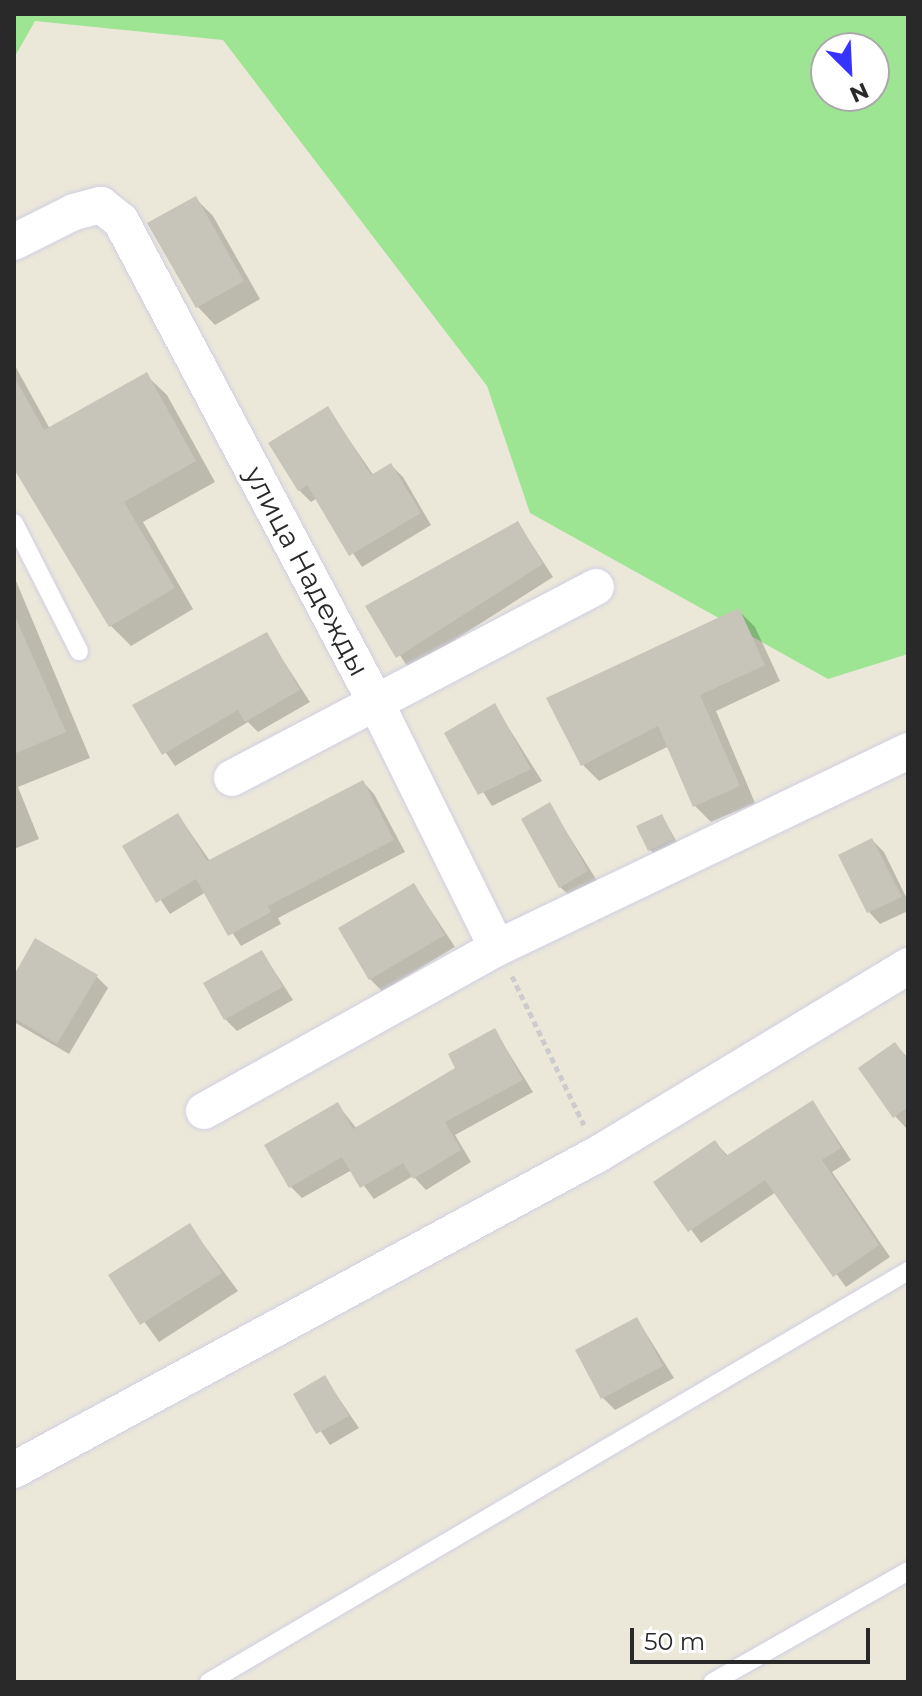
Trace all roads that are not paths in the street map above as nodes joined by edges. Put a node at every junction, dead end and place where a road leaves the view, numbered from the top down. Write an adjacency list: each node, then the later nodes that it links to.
1 (14, 242): 5 (street, улица Надежды)
2 (14, 523): 4 (lane)
3 (596, 587): 5 (street)
4 (79, 651)
5 (376, 703): 7 (street); 8 (street, улица Надежды)
6 (908, 751): 8 (street)
7 (232, 778)
8 (497, 948): 10 (street)
9 (908, 966): 12 (street)
10 (204, 1111)
11 (908, 1271): 14 (lane)
12 (14, 1470)
13 (908, 1571): 15 (lane)
14 (209, 1682)
15 (713, 1682)

